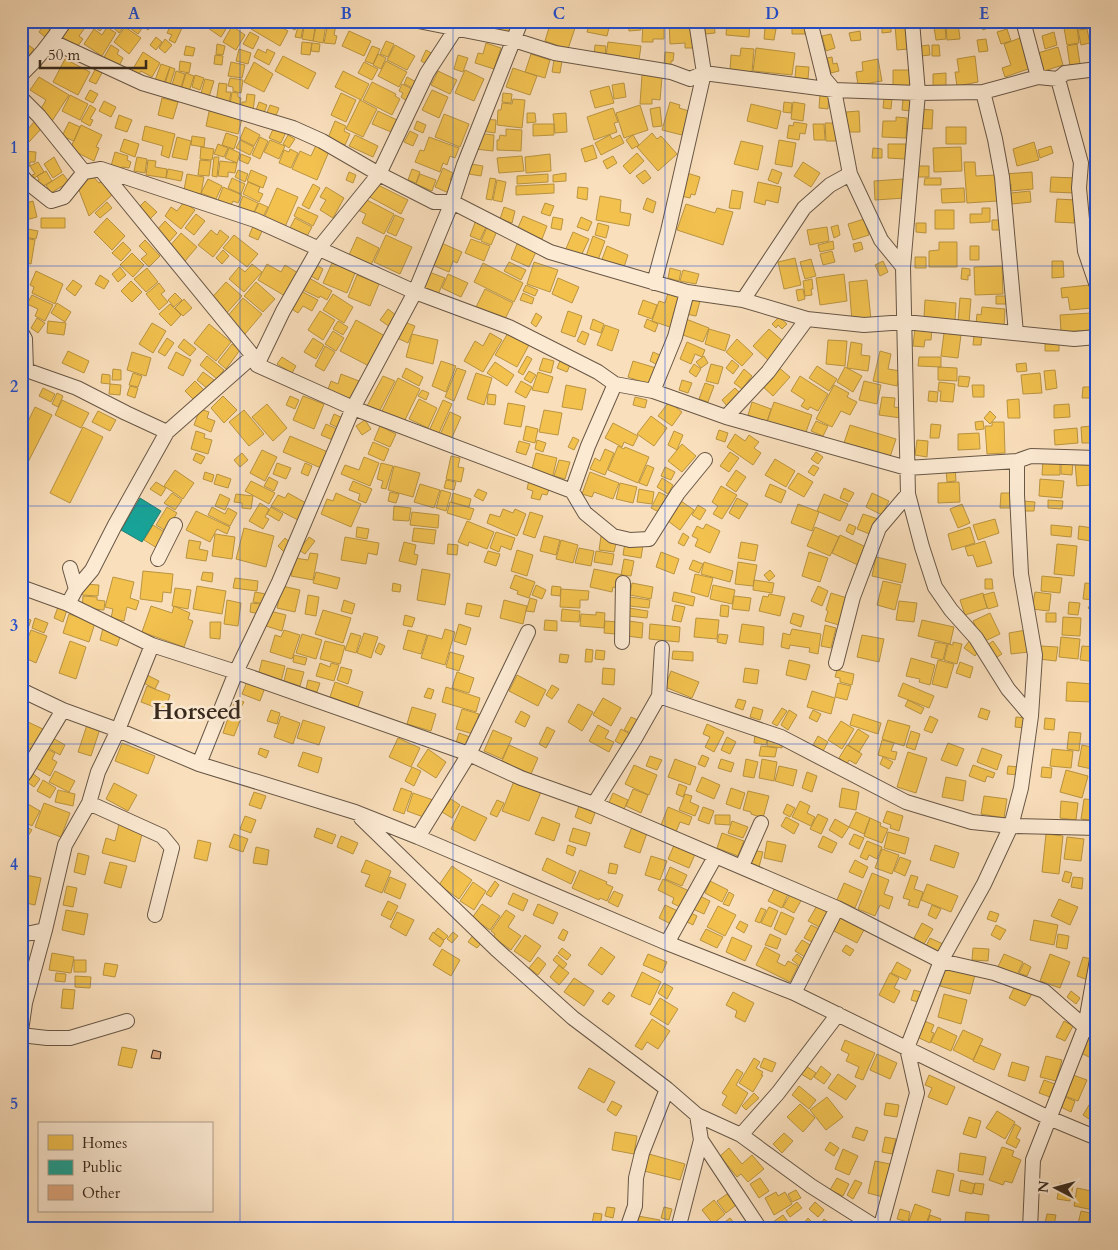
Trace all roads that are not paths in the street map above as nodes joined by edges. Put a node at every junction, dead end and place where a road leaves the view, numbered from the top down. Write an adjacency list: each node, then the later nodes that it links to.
1 (65, 21): 10 (street)
2 (418, 21): 8 (street)
3 (521, 21): 9 (street)
4 (696, 21): 12 (street)
5 (810, 21): 16 (street)
6 (912, 21): 18 (street)
7 (1023, 21): 14 (street)
8 (456, 26): 9 (street); 22 (street)
9 (514, 40): 12 (street); 25 (street)
10 (51, 41): 13 (street); 22 (street)
11 (1097, 69): 15 (street)
12 (704, 73): 16 (street); 29 (street)
13 (21, 75)
14 (1038, 77): 15 (street); 17 (street)
15 (1058, 79): 27 (street)
16 (834, 90): 18 (street); 23 (street)
17 (983, 92): 18 (street); 37 (street)
18 (918, 93): 28 (street)
19 (21, 98): 21 (street)
20 (101, 169): 21 (street); 26 (street); 39 (street)
21 (84, 172): 24 (street)
22 (379, 174): 25 (street); 26 (street)
23 (850, 174): 28 (street); 33 (street)
24 (21, 175)
25 (452, 202): 29 (street); 31 (street)
26 (319, 248): 31 (street); 39 (street)
27 (1091, 250): 30 (street)
28 (903, 267): 35 (street)
29 (654, 283): 32 (street)
30 (1097, 286)
31 (415, 292): 41 (street); 43 (street)
32 (687, 292): 33 (street); 42 (street)
33 (743, 300): 34 (street)
34 (807, 319): 35 (street); 44 (street)
35 (905, 322): 37 (street); 49 (street)
36 (21, 332): 40 (street)
37 (1016, 334): 38 (street)
38 (1097, 337)
39 (255, 360): 43 (street); 45 (street)
40 (23, 370): 45 (street)
41 (615, 384): 42 (street); 50 (street)
42 (653, 391): 44 (street)
43 (353, 408): 50 (street); 64 (street)
44 (726, 417): 49 (street)
45 (167, 432): 57 (street)
46 (1097, 458): 48 (street)
47 (705, 460): 50 (street)
48 (1017, 461): 49 (street); 68 (street)
49 (907, 468): 51 (street)
50 (572, 491)
51 (908, 494): 63 (street); 68 (street)
52 (175, 524): 53 (street)
53 (158, 559)
54 (70, 568): 57 (street)
55 (623, 583): 60 (street)
56 (21, 587): 58 (street)
57 (76, 588): 58 (street)
58 (68, 604): 61 (street)
59 (528, 632): 70 (street)
60 (622, 642)
61 (152, 645): 64 (street); 69 (street)
62 (662, 648): 66 (street)
63 (836, 663)
64 (236, 672): 70 (street); 71 (street)
65 (21, 690): 67 (street)
66 (659, 696): 74 (street); 77 (street)
67 (63, 710): 69 (street); 72 (street)
68 (1031, 716): 77 (street)
69 (118, 730): 71 (street); 73 (street)
70 (469, 754): 74 (street); 79 (street)
71 (199, 764): 75 (street)
72 (21, 778)
73 (89, 803): 83 (street); 84 (street)
74 (594, 804): 80 (street)
75 (355, 812): 79 (street); 96 (street)
76 (762, 823): 81 (street)
77 (1011, 826): 78 (street); 88 (street)
78 (1097, 828)
79 (418, 837): 86 (street)
80 (715, 857): 81 (street); 86 (street)
81 (742, 866): 82 (street)
82 (837, 908): 88 (street); 89 (street)
83 (155, 915)
84 (45, 930): 85 (street); 93 (street)
85 (21, 935)
86 (667, 943): 89 (street)
87 (1097, 960): 92 (street)
88 (941, 961): 92 (street); 95 (street)
89 (794, 993): 90 (street)
90 (838, 1014): 95 (street); 99 (street)
91 (126, 1021): 94 (street)
92 (1091, 1030): 98 (street)
93 (21, 1031)
94 (21, 1035)
95 (907, 1048): 98 (street); 105 (street)
96 (667, 1089): 97 (street); 102 (street)
97 (697, 1115): 99 (street); 101 (street)
98 (1049, 1118): 100 (street); 106 (street)
99 (740, 1135): 105 (street)
100 (1097, 1138)
101 (701, 1140): 103 (street); 104 (street)
102 (627, 1229)
103 (678, 1229)
104 (760, 1229)
105 (879, 1229)
106 (1030, 1229)

